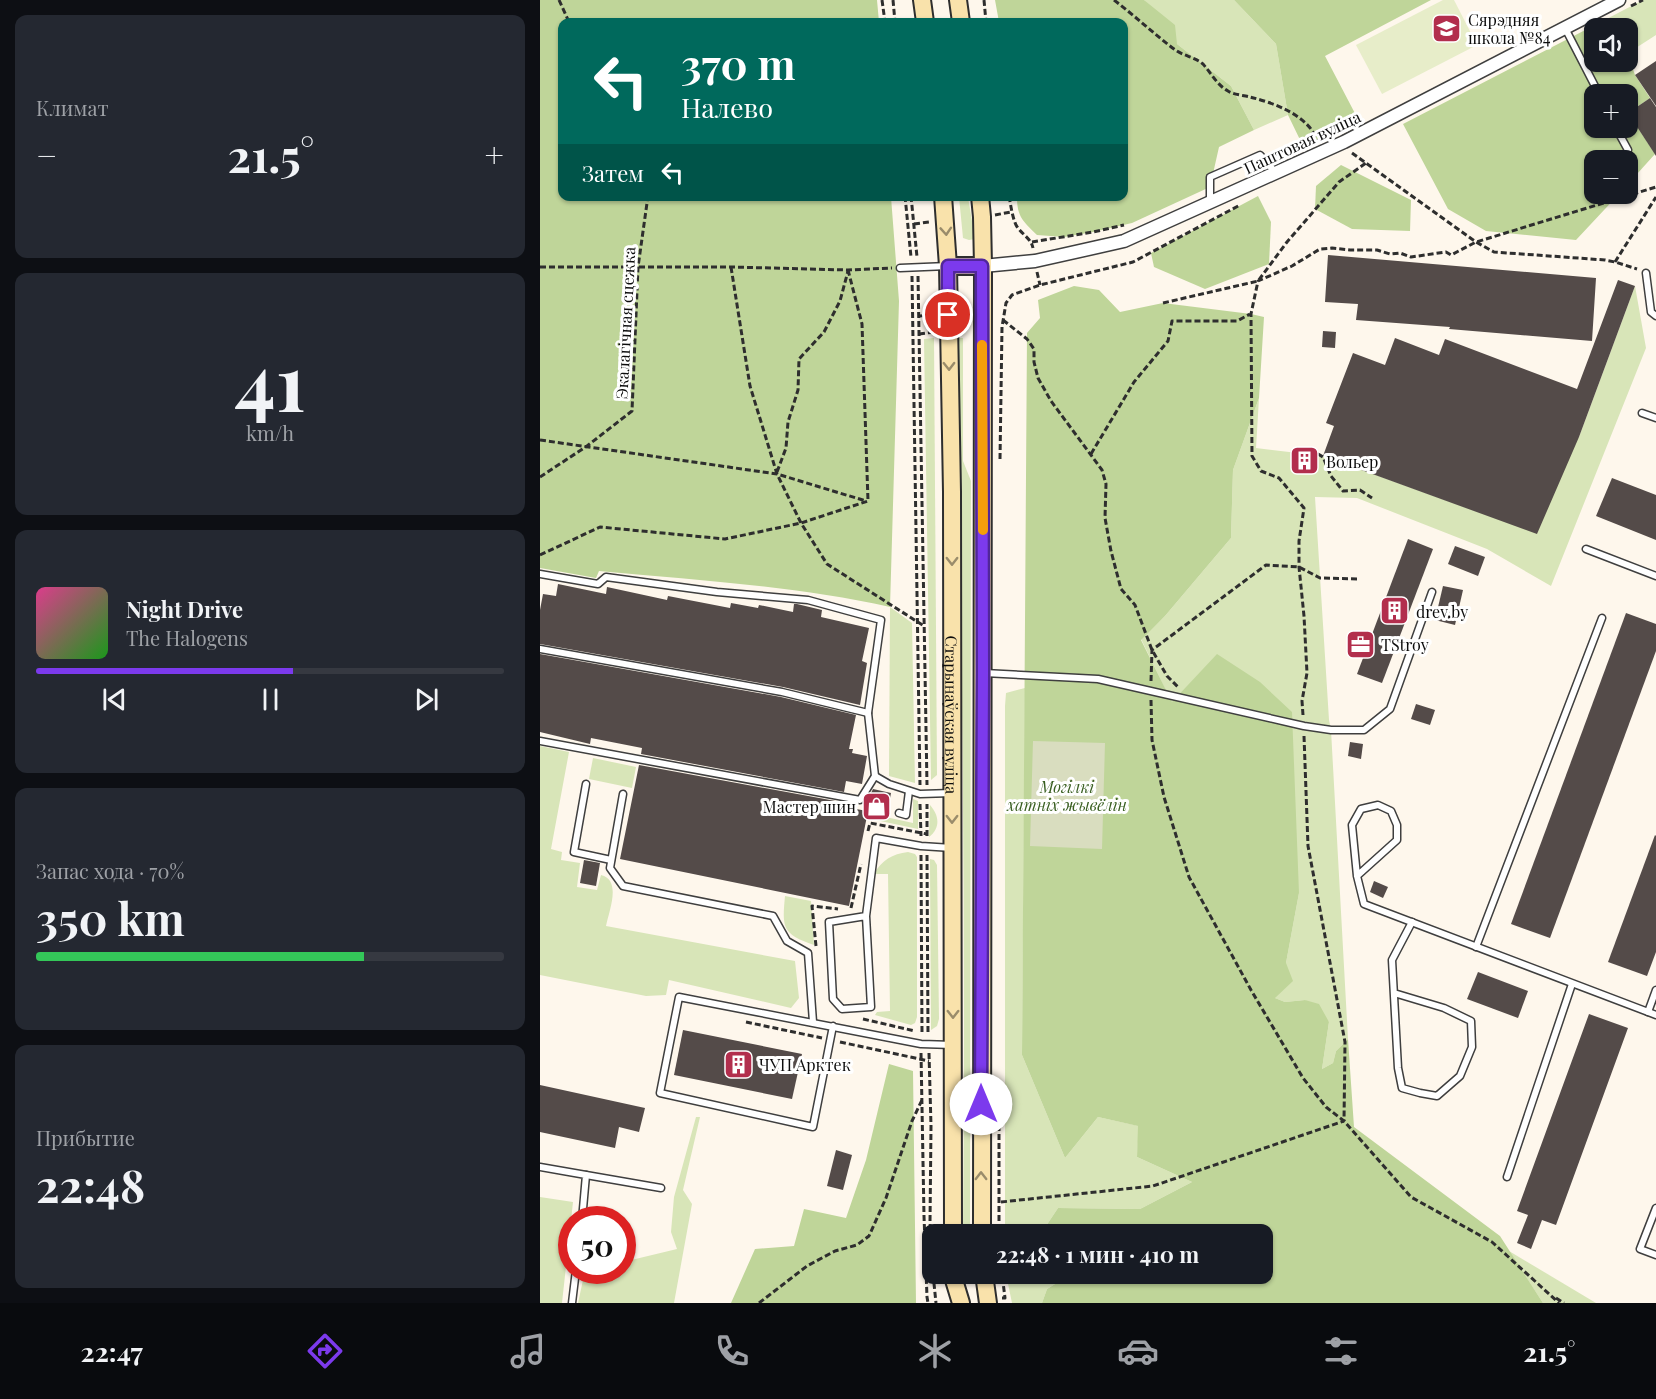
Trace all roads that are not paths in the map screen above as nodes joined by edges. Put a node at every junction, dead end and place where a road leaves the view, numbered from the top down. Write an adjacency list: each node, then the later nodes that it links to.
1 (922, 0): 4 (main road)
2 (958, 0): 5 (main road)
3 (1619, 0): 6 (street, Паштовая вуліца)
4 (924, 18)
5 (960, 18)
6 (1564, 28): 7 (lane); 10 (street, Паштовая вуліца)
7 (1594, 84)
8 (1621, 138): 9 (lane)
9 (1628, 150)
10 (1276, 173): 13 (street, Паштовая вуліца); 13 (lane)
11 (943, 201): 14 (main road, Старынаўская вуліца, one-way to 14)
12 (980, 201): 15 (main road, Старынаўская вуліца)
13 (1210, 202): 15 (street, Паштовая вуліца)
14 (948, 266): 15 (main road); 16 (lane); 33 (main road, Старынаўская вуліца, one-way to 33)
15 (982, 266): 27 (main road, Старынаўская вуліца)
16 (900, 268)
17 (1646, 273): 18 (lane)
18 (1656, 315)
19 (1642, 413): 20 (lane)
20 (1656, 418)
21 (1586, 549): 23 (lane)
22 (540, 574): 28 (lane)
23 (1656, 576)
24 (1432, 592): 27 (lane)
25 (1602, 618): 41 (lane)
26 (540, 649): 28 (lane)
27 (983, 673): 57 (main road, Старынаўская вуліца, one-way to 27)
28 (868, 713): 30 (lane)
29 (540, 741): 30 (lane)
30 (875, 776): 32 (lane)
31 (586, 784): 37 (lane)
32 (909, 791): 33 (lane); 35 (lane)
33 (952, 792): 36 (main road, Старынаўская вуліца, one-way to 36)
34 (623, 794): 37 (lane)
35 (899, 813)
36 (952, 848): 39 (lane); 49 (main road, Старынаўская вуліца, one-way to 49)
37 (611, 860): 47 (lane)
38 (1357, 876): 38 (lane); 40 (lane)
39 (866, 916): 39 (lane)
40 (1412, 922): 41 (lane); 44 (lane)
41 (1476, 947): 42 (lane)
42 (1572, 984): 45 (lane); 52 (lane)
43 (1656, 990): 45 (lane)
44 (1394, 993): 44 (lane)
45 (1648, 1012): 46 (lane)
46 (1656, 1015)
47 (813, 1022): 48 (lane); 48 (lane)
48 (833, 1026): 49 (lane)
49 (953, 1045): 56 (main road, Старынаўская вуліца)
50 (540, 1167): 51 (lane)
51 (586, 1175): 53 (lane); 54 (lane)
52 (1507, 1177)
53 (661, 1188)
54 (583, 1206)
55 (1656, 1208): 58 (lane)
56 (952, 1224)
57 (982, 1224)
58 (1656, 1255)
59 (574, 1284): 63 (lane)
60 (953, 1284): 64 (main road)
61 (956, 1284): 65 (main road)
62 (985, 1284): 66 (main road)
63 (572, 1303)
64 (952, 1303)
65 (961, 1303)
66 (988, 1303)

